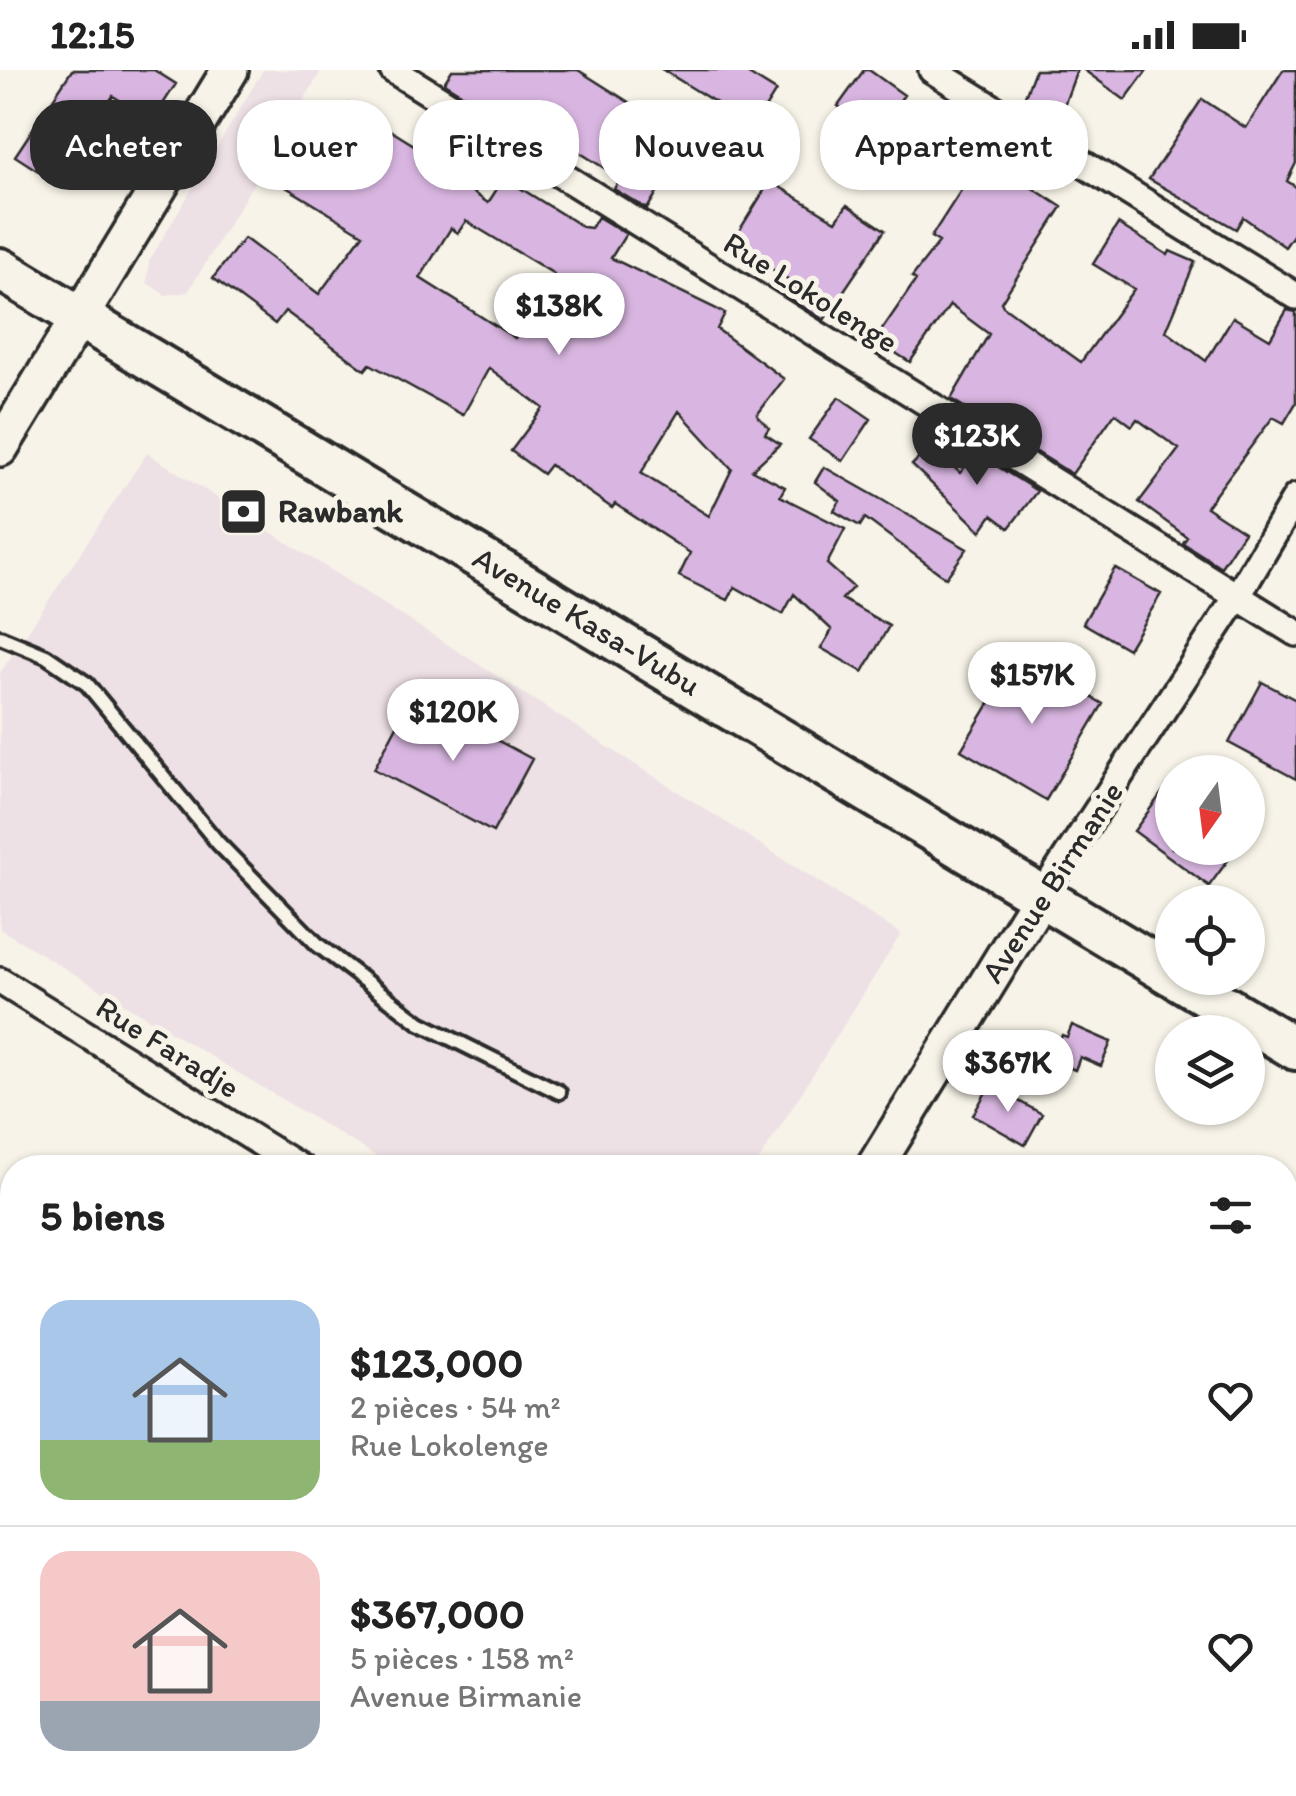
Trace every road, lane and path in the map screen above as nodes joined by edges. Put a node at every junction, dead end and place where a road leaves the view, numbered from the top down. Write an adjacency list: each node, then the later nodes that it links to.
1 (230, 70): 6 (street)
2 (393, 70): 9 (street, Rue Lokolenge)
3 (932, 70): 5 (street)
4 (0, 269): 6 (main road, Avenue Kasa-Vubu)
5 (1296, 296)
6 (81, 318): 7 (street); 12 (main road, Avenue Kasa-Vubu)
7 (0, 448)
8 (1296, 496): 9 (street, Avenue Birmanie)
9 (1237, 596): 10 (street, Rue Lokolenge); 12 (street, Avenue Birmanie)
10 (1296, 633)
11 (0, 637): 17 (lane)
12 (1042, 896): 13 (main road, Avenue Kasa-Vubu); 19 (street, Avenue Birmanie)
13 (1155, 964)
14 (0, 981): 18 (street, Rue Faradje)
15 (1206, 995): 16 (main road, Avenue Kasa-Vubu)
16 (1296, 1049)
17 (559, 1092)
18 (280, 1155)
19 (882, 1155)

